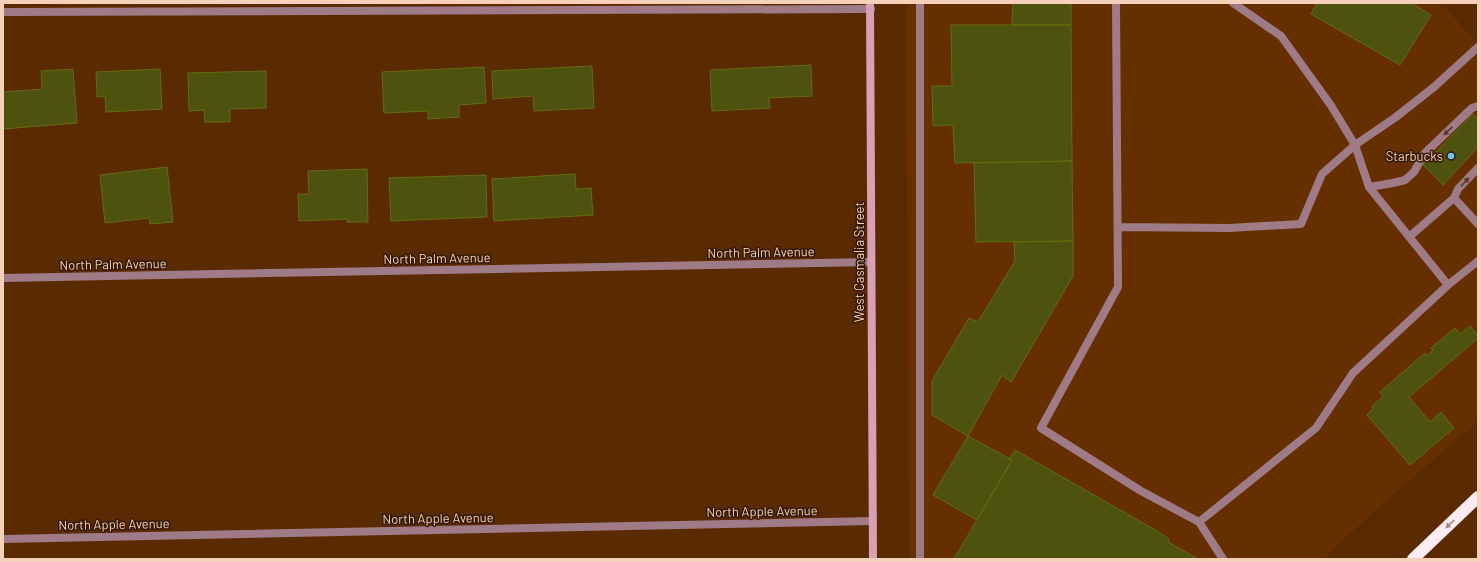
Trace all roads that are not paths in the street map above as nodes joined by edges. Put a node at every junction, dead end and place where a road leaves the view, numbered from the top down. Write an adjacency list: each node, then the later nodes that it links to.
1 (920, 3): 24 (street)
2 (1116, 3): 13 (street)
3 (1233, 3): 8 (street)
4 (870, 6): 5 (street); 16 (street, West Casmalia Street)
5 (3, 12)
6 (1478, 47): 8 (street)
7 (1478, 106): 10 (street, one-way to 10)
8 (1355, 145): 10 (street); 13 (street)
9 (1478, 168): 11 (street, one-way to 9)
10 (1369, 187): 14 (street)
11 (1454, 198): 12 (street); 14 (street)
12 (1478, 224)
13 (1119, 227): 21 (street)
14 (1409, 236): 18 (street)
15 (1478, 261): 18 (street)
16 (871, 262): 17 (street, North Palm Avenue); 20 (street, West Casmalia Street)
17 (3, 278)
18 (1448, 285): 21 (street)
19 (1478, 498): 26 (highway, one-way to 26)
20 (873, 521): 22 (street, North Apple Avenue); 23 (street, West Casmalia Street)
21 (1199, 522): 25 (street)
22 (3, 538)
23 (873, 559)
24 (920, 559)
25 (1223, 559)
26 (1413, 559)

